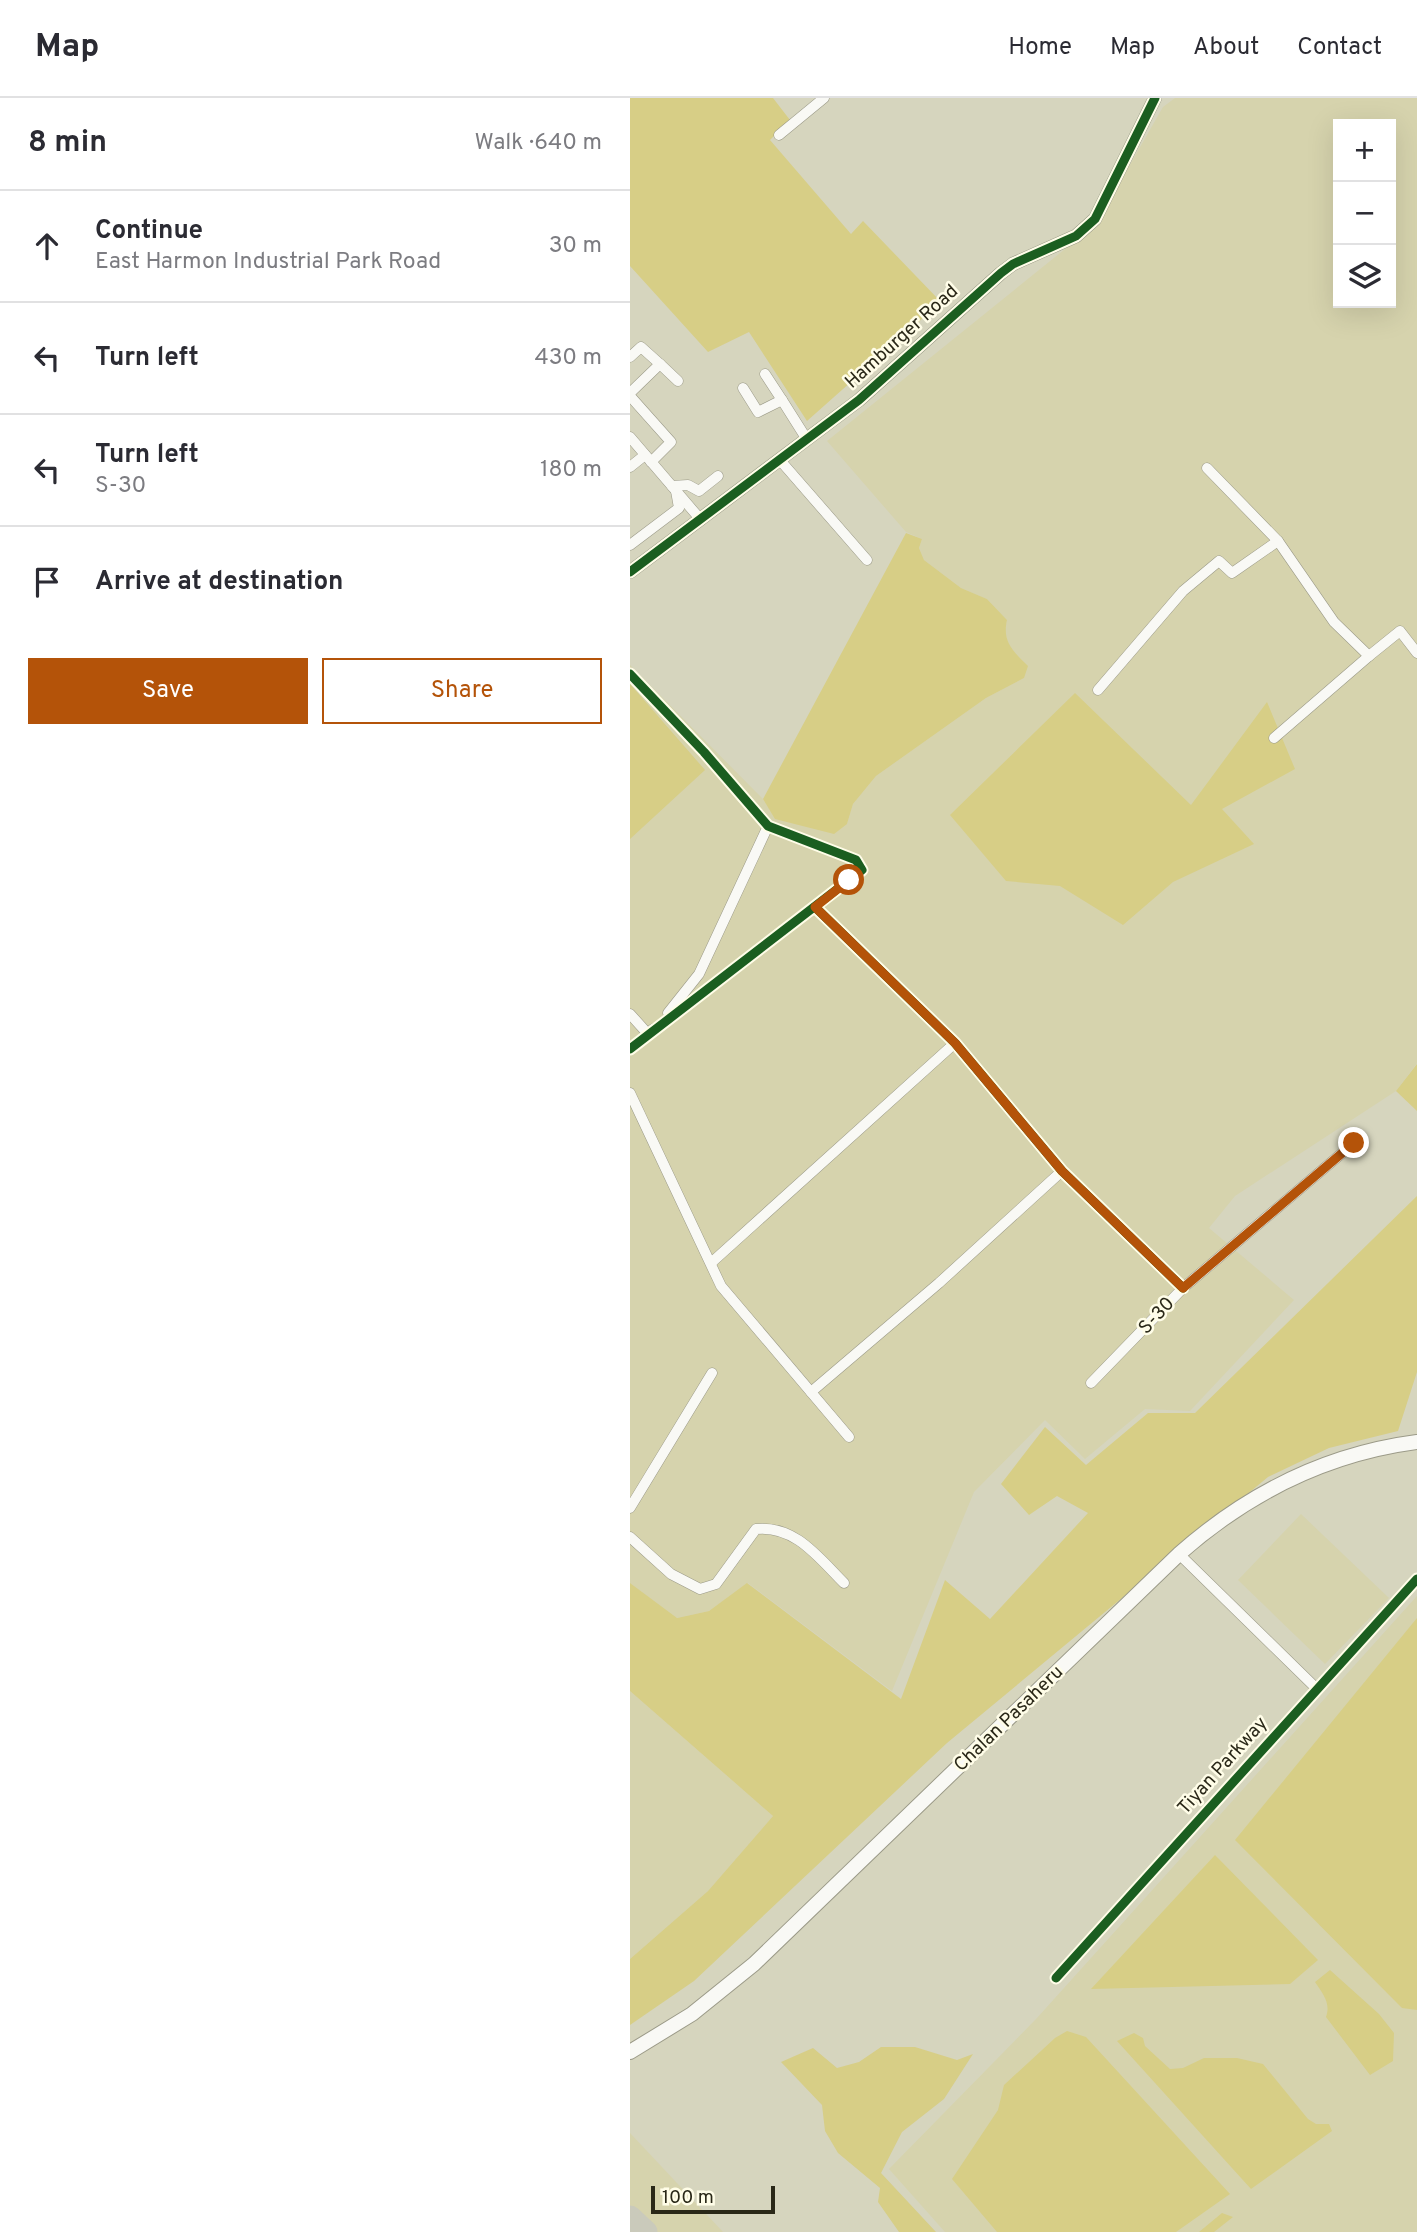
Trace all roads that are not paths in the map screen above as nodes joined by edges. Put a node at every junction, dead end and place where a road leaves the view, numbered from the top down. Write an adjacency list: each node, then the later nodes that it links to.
1 (824, 98): 3 (street)
2 (1155, 98): 12 (street, Hamburger Road)
3 (779, 135)
4 (630, 357): 5 (street)
5 (660, 364): 7 (street); 9 (street)
6 (765, 374): 10 (street)
7 (678, 381)
8 (743, 388): 10 (street)
9 (630, 394): 13 (street)
10 (782, 400): 12 (street)
11 (630, 437): 13 (street)
12 (806, 438): 14 (street, Hamburger Road)
13 (648, 458): 15 (street); 18 (street)
14 (779, 459): 19 (street, Hamburger Road); 22 (street)
15 (630, 467)
16 (1207, 468): 21 (street)
17 (718, 476): 18 (street)
18 (674, 488): 19 (street); 20 (street)
19 (701, 520): 23 (street, Hamburger Road)
20 (631, 541)
21 (1278, 541): 25 (street); 27 (street)
22 (867, 559)
23 (630, 572)
24 (1417, 653): 25 (street)
25 (1369, 656): 28 (street)
26 (630, 674): 29 (street)
27 (1098, 690)
28 (1274, 738)
29 (768, 826): 30 (street); 32 (street)
30 (815, 907): 32 (street); 33 (street)
31 (630, 1014): 32 (street)
32 (648, 1034): 34 (street)
33 (955, 1043): 37 (street); 38 (street)
34 (630, 1049)
35 (630, 1093): 38 (street)
36 (1354, 1143): 39 (street, S-30)
37 (1062, 1171): 39 (street); 42 (street)
38 (711, 1263): 42 (street)
39 (1183, 1288): 41 (street, S-30)
40 (712, 1373): 45 (street)
41 (1091, 1383)
42 (811, 1392): 43 (street)
43 (849, 1437)
44 (1417, 1442): 47 (main road, Chalan Pasaheru)
45 (630, 1508)
46 (630, 1537): 49 (street)
47 (1179, 1554): 50 (street); 52 (main road, Chalan Pasaheru)
48 (1417, 1579): 50 (street, Tiyan Parkway)
49 (844, 1583)
50 (1317, 1689): 51 (street, Tiyan Parkway)
51 (1056, 1978)
52 (630, 2052)

